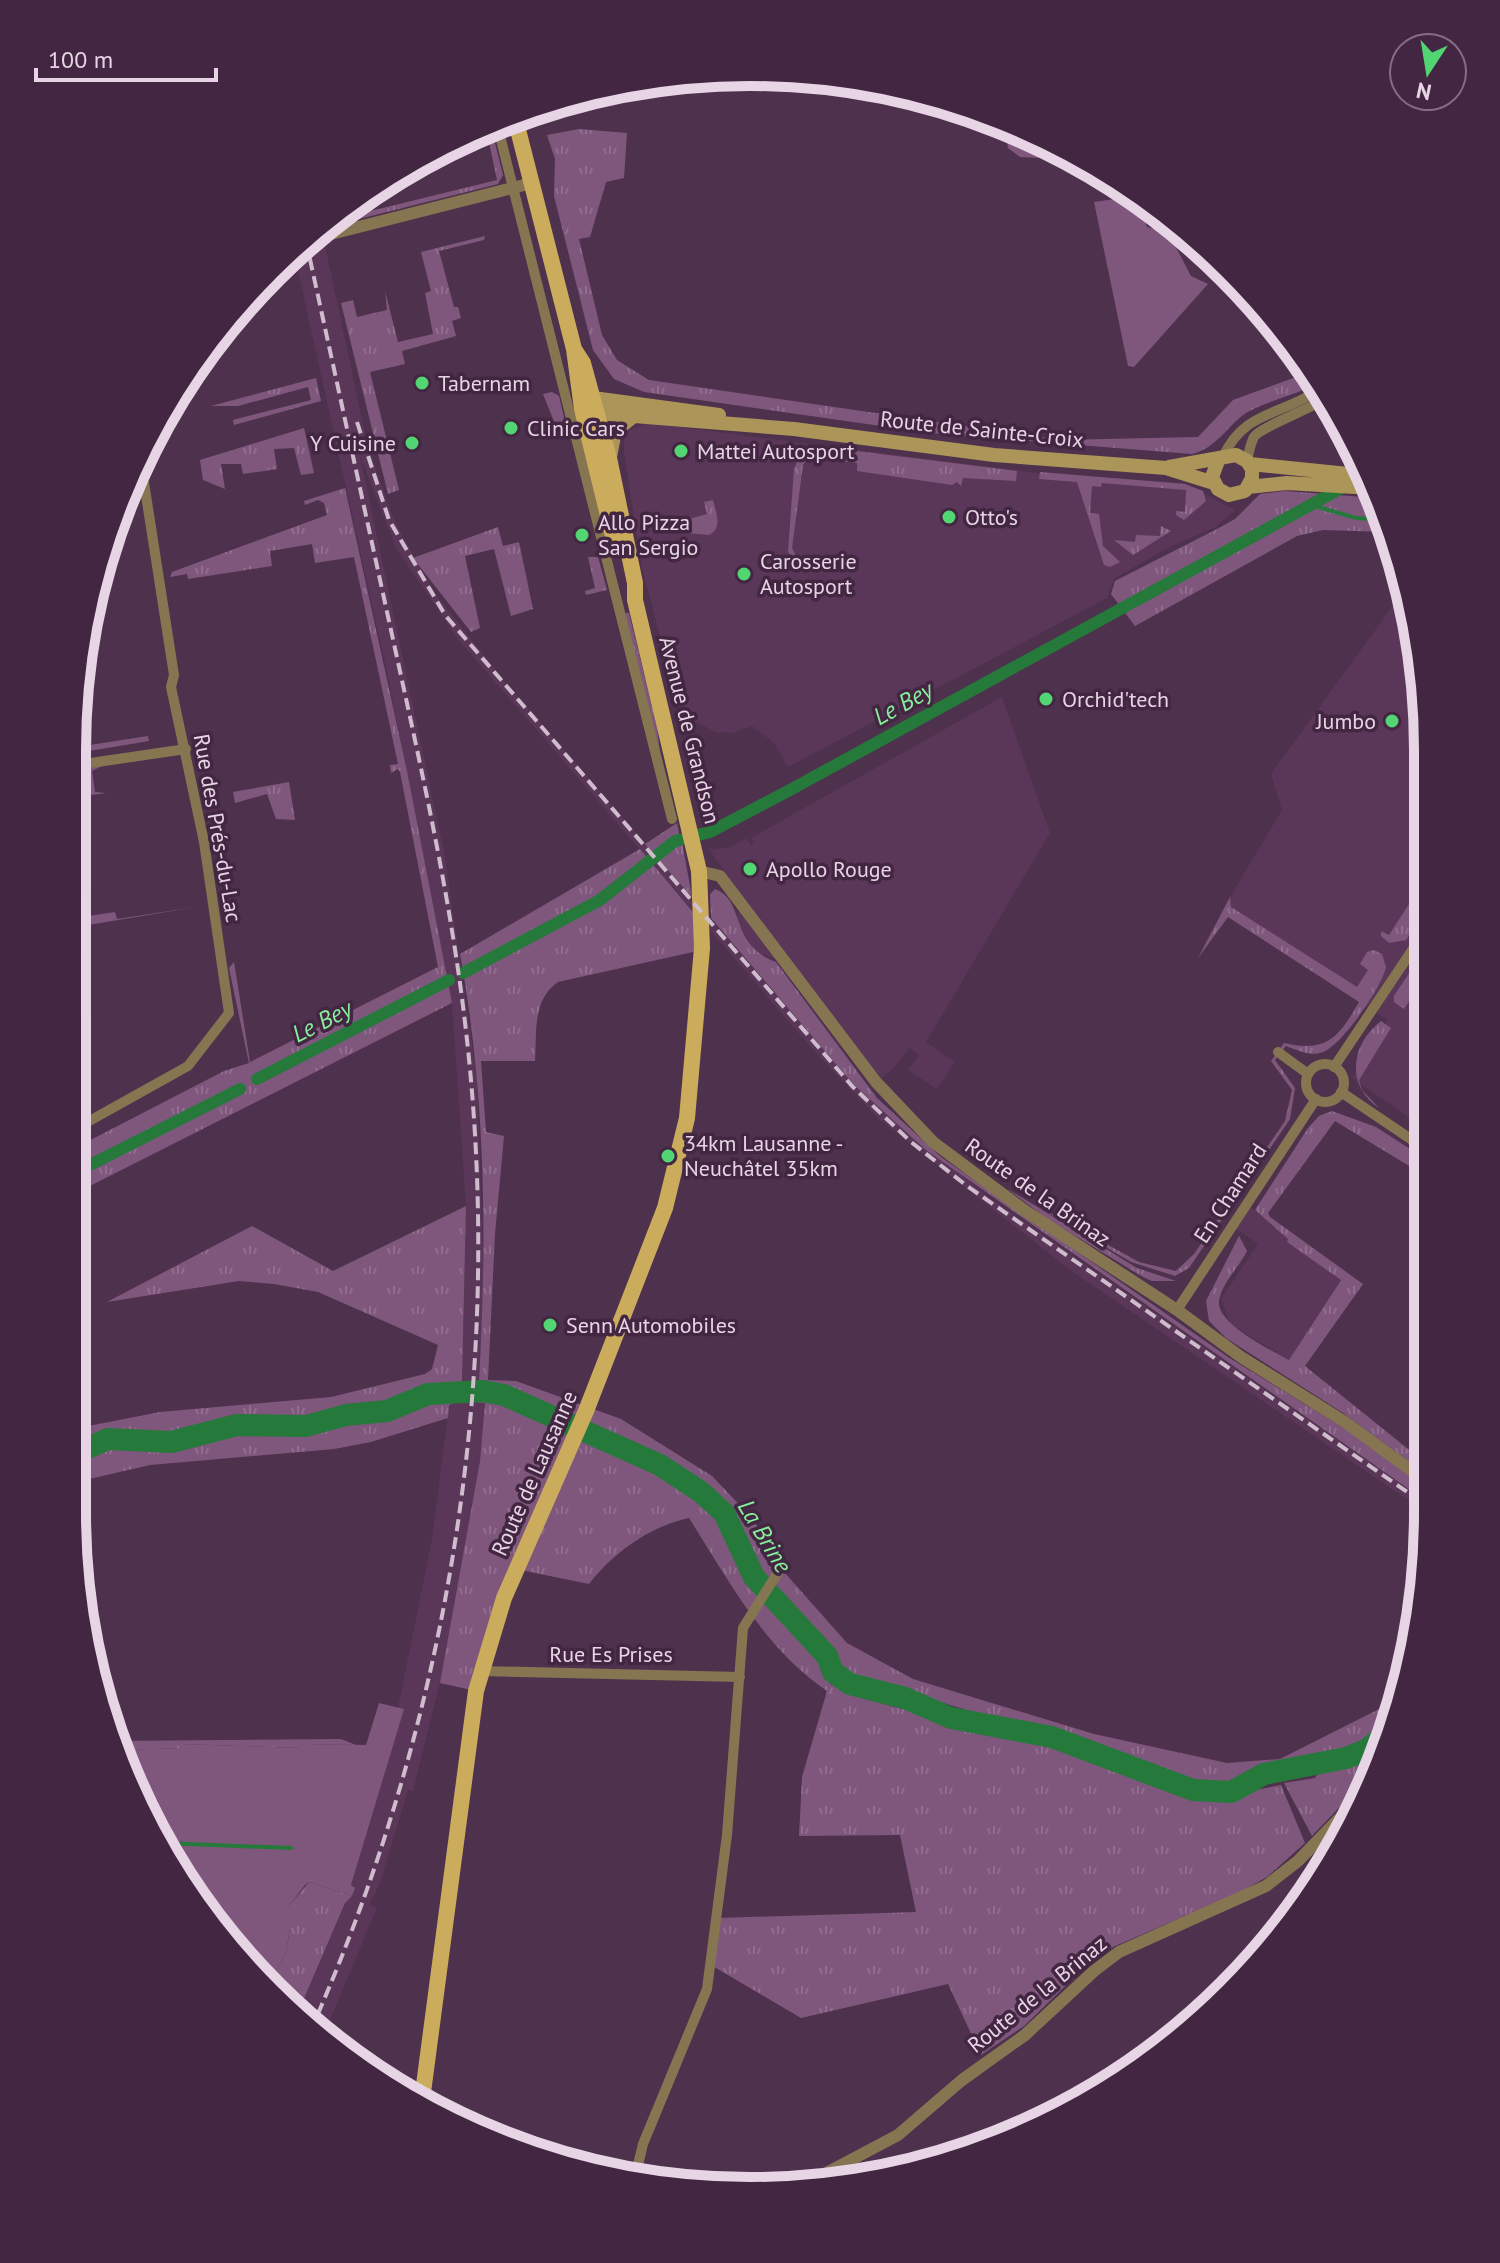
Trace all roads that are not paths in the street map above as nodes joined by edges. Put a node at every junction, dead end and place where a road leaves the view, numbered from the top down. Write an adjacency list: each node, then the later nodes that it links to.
1 (518, 129): 3 (main road, Avenue de Grandson)
2 (500, 135): 4 (street)
3 (532, 183): 4 (street); 8 (main road, Avenue de Grandson)
4 (513, 188): 5 (street); 23 (street)
5 (333, 233)
6 (1310, 394): 12 (street)
7 (1316, 404): 13 (street)
8 (591, 407): 9 (main road, Route de Sainte-Croix); 10 (main road, Route de Sainte-Croix); 11 (main road, Avenue de Grandson); 20 (main road, Avenue de Grandson)
9 (635, 415): 10 (main road, Route de Sainte-Croix); 11 (main road)
10 (794, 429): 14 (main road, Route de Sainte-Croix)
11 (609, 458): 20 (main road, Avenue de Grandson)
12 (1220, 459): 13 (main road); 14 (main road, Route de Sainte-Croix); 17 (main road)
13 (1248, 463): 16 (main road); 19 (main road)
14 (1166, 468): 17 (main road, Route de Sainte-Croix)
15 (144, 480): 21 (street, Rue des Prés-du-Lac)
16 (1356, 480)
17 (1214, 483): 19 (main road)
18 (1358, 484): 19 (main road)
19 (1248, 487)
20 (635, 600): 23 (main road, Avenue de Grandson)
21 (186, 749): 22 (street); 31 (street, Rue des Prés-du-Lac)
22 (86, 764)
23 (680, 818): 24 (main road, Avenue de Grandson)
24 (698, 862): 33 (street, Route de la Brinaz); 36 (main road, Route de Lausanne)
25 (1414, 947): 27 (street)
26 (1278, 1052): 28 (street)
27 (1334, 1067): 28 (street); 29 (street)
28 (1308, 1074): 30 (street)
29 (1341, 1092): 30 (street); 32 (street)
30 (1316, 1099): 33 (street, En Chamard)
31 (86, 1123)
32 (1414, 1141)
33 (1177, 1310): 34 (street, Route de la Brinaz)
34 (1414, 1472)
35 (780, 1569): 37 (street)
36 (481, 1671): 37 (street, Rue Es Prises); 39 (main road, Route de Lausanne)
37 (740, 1677): 40 (street)
38 (1340, 1818): 41 (street, Route de la Brinaz)
39 (423, 2091)
40 (637, 2167)
41 (828, 2172)

